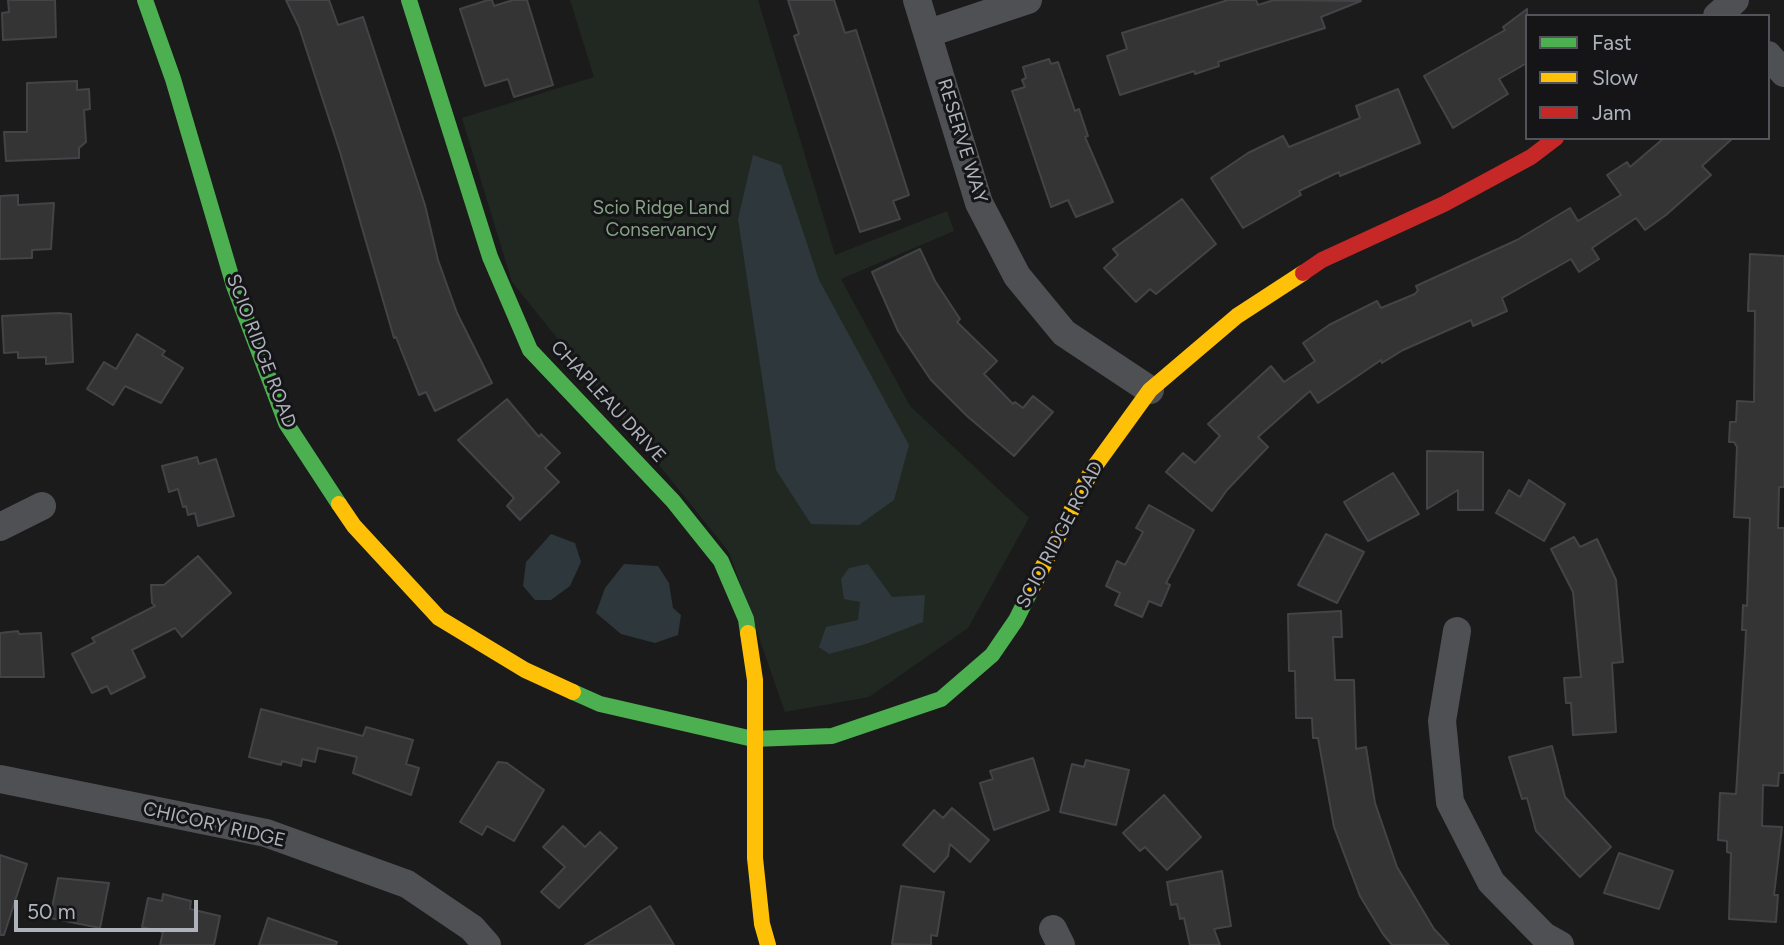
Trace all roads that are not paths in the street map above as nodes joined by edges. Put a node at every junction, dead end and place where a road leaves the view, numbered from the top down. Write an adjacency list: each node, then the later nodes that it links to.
1 (145, 0): 13 (street, SCIO RIDGE ROAD)
2 (410, 0): 13 (street, CHAPLEAU DRIVE)
3 (917, 0): 5 (street, RESERVE WAY)
4 (1028, 0): 5 (street)
5 (929, 33): 9 (street, RESERVE WAY)
6 (1770, 57): 7 (street)
7 (1784, 73)
8 (1553, 140): 9 (street, SCIO RIDGE ROAD)
9 (1150, 390): 13 (street, SCIO RIDGE ROAD)
10 (42, 506): 11 (street)
11 (0, 527)
12 (1457, 631): 17 (street)
13 (753, 739): 16 (street)
14 (0, 779): 15 (street, CHICORY RIDGE)
15 (487, 945)
16 (768, 945)
17 (1560, 945)

